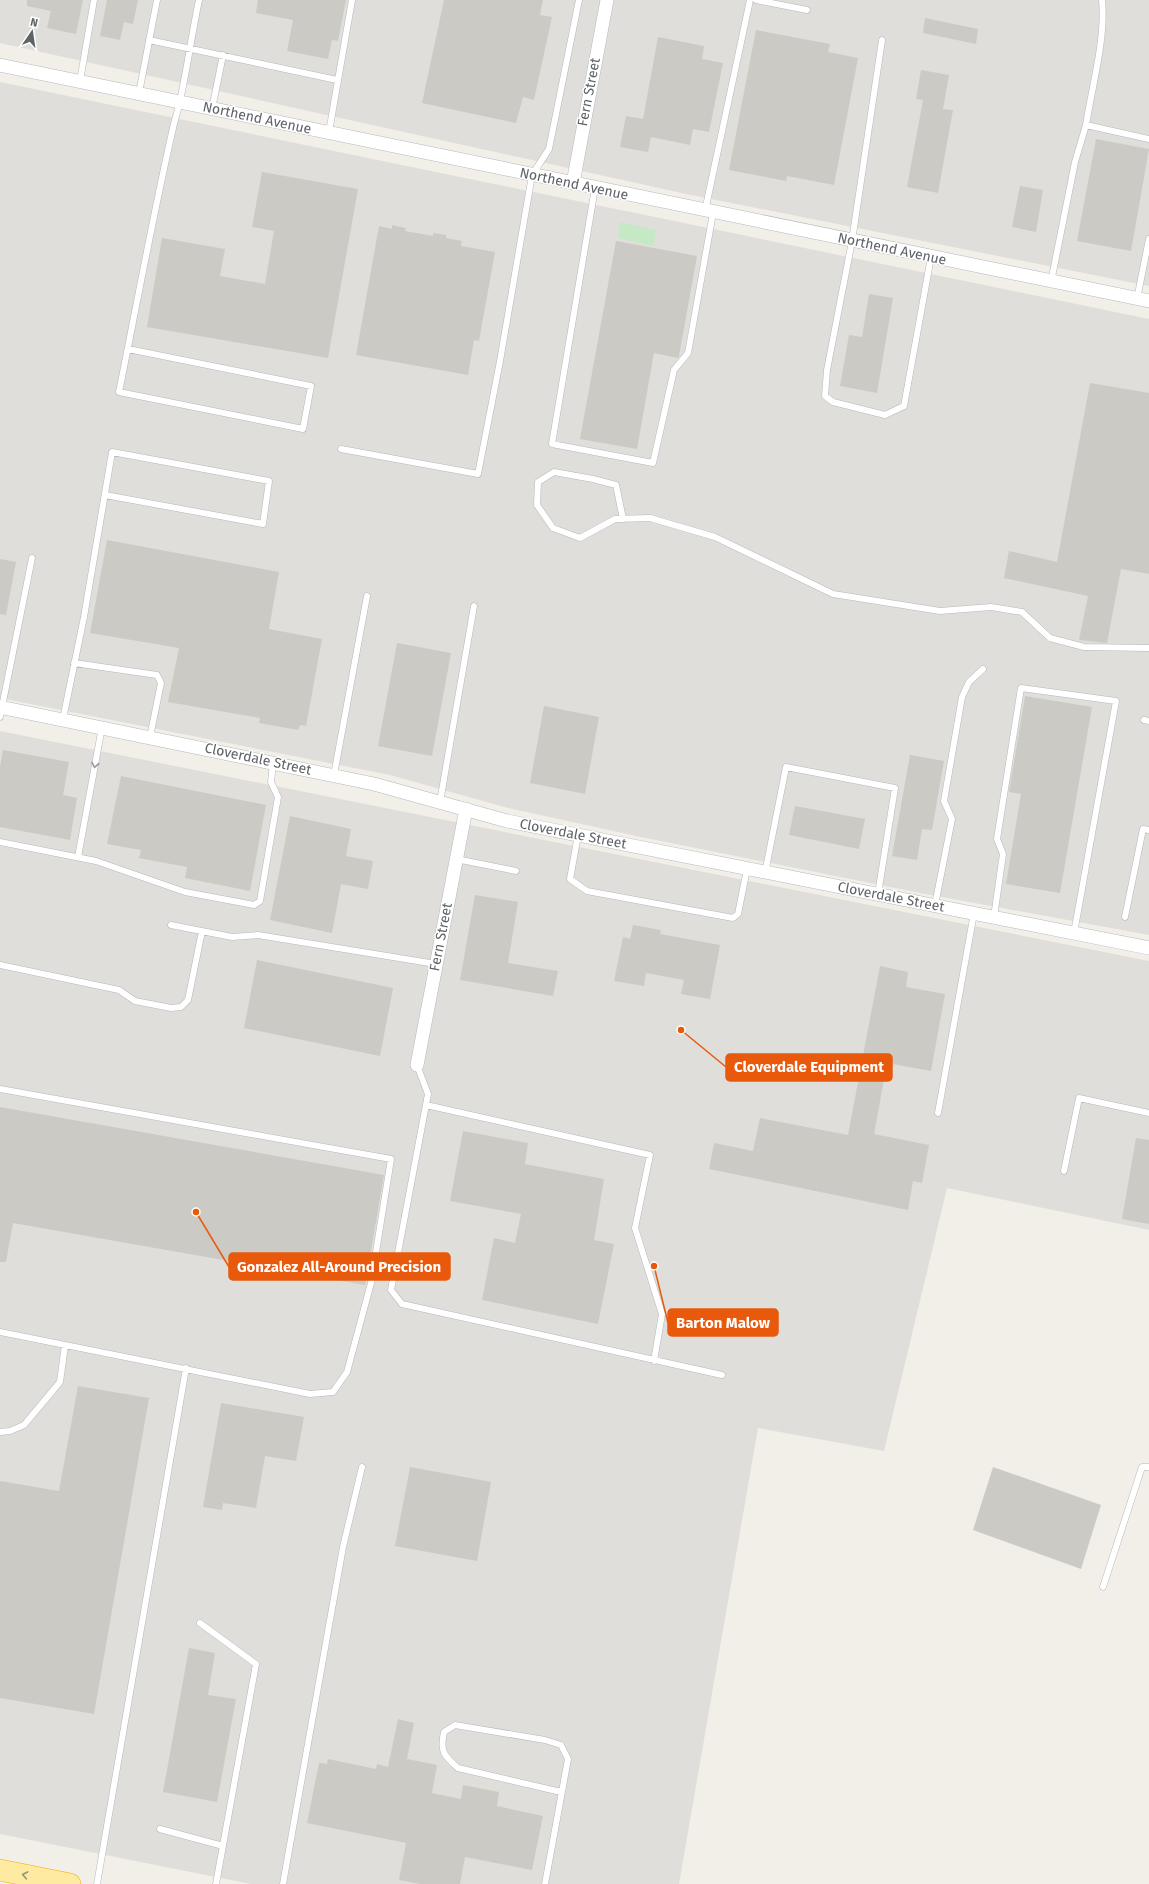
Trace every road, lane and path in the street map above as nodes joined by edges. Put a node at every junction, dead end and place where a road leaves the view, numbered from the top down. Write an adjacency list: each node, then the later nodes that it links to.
1 (94, 0): 17 (lane)
2 (157, 0): 11 (lane)
3 (198, 0): 13 (lane)
4 (352, 0): 16 (lane)
5 (579, 0): 24 (lane)
6 (607, 0): 25 (street, Fern Street)
7 (750, 0): 27 (lane)
8 (756, 0): 10 (lane)
9 (1102, 0): 21 (lane)
10 (807, 10)
11 (149, 40): 13 (lane); 18 (lane)
12 (882, 40): 29 (lane)
13 (189, 48): 14 (lane); 19 (lane)
14 (223, 55): 16 (lane); 20 (lane)
15 (0, 65): 17 (street, Northend Avenue)
16 (337, 80): 22 (lane)
17 (80, 81): 18 (street, Northend Avenue)
18 (139, 93): 19 (street, Northend Avenue)
19 (180, 102): 20 (street, Northend Avenue); 33 (lane)
20 (212, 109): 22 (street, Northend Avenue)
21 (1086, 125): 23 (lane); 31 (lane)
22 (328, 134): 24 (street, Northend Avenue)
23 (1149, 138)
24 (532, 175): 25 (street, Northend Avenue); 34 (lane)
25 (573, 184): 26 (street, Northend Avenue)
26 (595, 188): 27 (street, Northend Avenue); 27 (lane)
27 (709, 212): 29 (street, Northend Avenue)
28 (1149, 240): 32 (lane)
29 (852, 241): 30 (street, Northend Avenue); 30 (lane)
30 (931, 257): 31 (street, Northend Avenue)
31 (1052, 282): 32 (street, Northend Avenue)
32 (1143, 300)
33 (128, 349): 33 (lane)
34 (342, 449)
35 (105, 495): 35 (lane); 41 (lane)
36 (623, 519): 36 (lane); 40 (lane)
37 (32, 558): 43 (lane)
38 (367, 596): 48 (lane)
39 (474, 606): 49 (lane)
40 (1149, 648)
41 (74, 663): 44 (lane); 46 (lane)
42 (983, 669): 60 (lane)
43 (1, 710): 44 (street, Cloverdale Street)
44 (63, 719): 45 (street, Cloverdale Street)
45 (102, 727): 46 (street, Cloverdale Street); 54 (lane, one-way to 54)
46 (150, 737): 47 (street, Cloverdale Street)
47 (273, 763): 48 (street, Cloverdale Street); 54 (lane)
48 (334, 775): 49 (street, Cloverdale Street)
49 (440, 802): 50 (street, Cloverdale Street)
50 (466, 810): 52 (street, Cloverdale Street); 55 (street, Fern Street)
51 (1149, 830): 63 (lane)
52 (578, 836): 56 (street, Cloverdale Street); 56 (lane)
53 (0, 842): 54 (lane)
54 (78, 857)
55 (456, 859): 57 (lane); 68 (street, Fern Street)
56 (746, 869): 58 (street, Cloverdale Street)
57 (516, 871)
58 (765, 873): 59 (street, Cloverdale Street); 59 (lane)
59 (878, 894): 60 (street, Cloverdale Street)
60 (935, 905): 61 (street, Cloverdale Street)
61 (974, 913): 62 (street, Cloverdale Street); 73 (lane)
62 (994, 917): 66 (street, Cloverdale Street); 66 (lane)
63 (1125, 917)
64 (171, 925): 65 (lane)
65 (202, 931): 68 (lane); 69 (lane)
66 (1074, 933): 67 (street, Cloverdale Street)
67 (1149, 948)
68 (436, 964): 70 (street, Fern Street)
69 (0, 965)
70 (417, 1065): 72 (lane)
71 (0, 1089): 79 (lane)
72 (426, 1105): 78 (lane); 78 (lane)
73 (938, 1113)
74 (1149, 1113): 75 (lane)
75 (1064, 1171)
76 (0, 1332): 77 (lane)
77 (65, 1345): 79 (lane); 81 (lane)
78 (654, 1361): 80 (lane)
79 (186, 1368): 91 (lane)
80 (722, 1375)
81 (0, 1432)
82 (362, 1467): 93 (lane)
83 (1149, 1467): 84 (lane)
84 (1103, 1587)
85 (200, 1623): 88 (lane)
86 (561, 1792): 86 (lane); 94 (lane)
87 (160, 1829): 88 (lane)
88 (223, 1846): 92 (lane)
89 (0, 1870): 90 (highway, one-way to 89)
90 (70, 1884)
91 (97, 1884)
92 (216, 1884)
93 (283, 1884)
94 (545, 1884)

